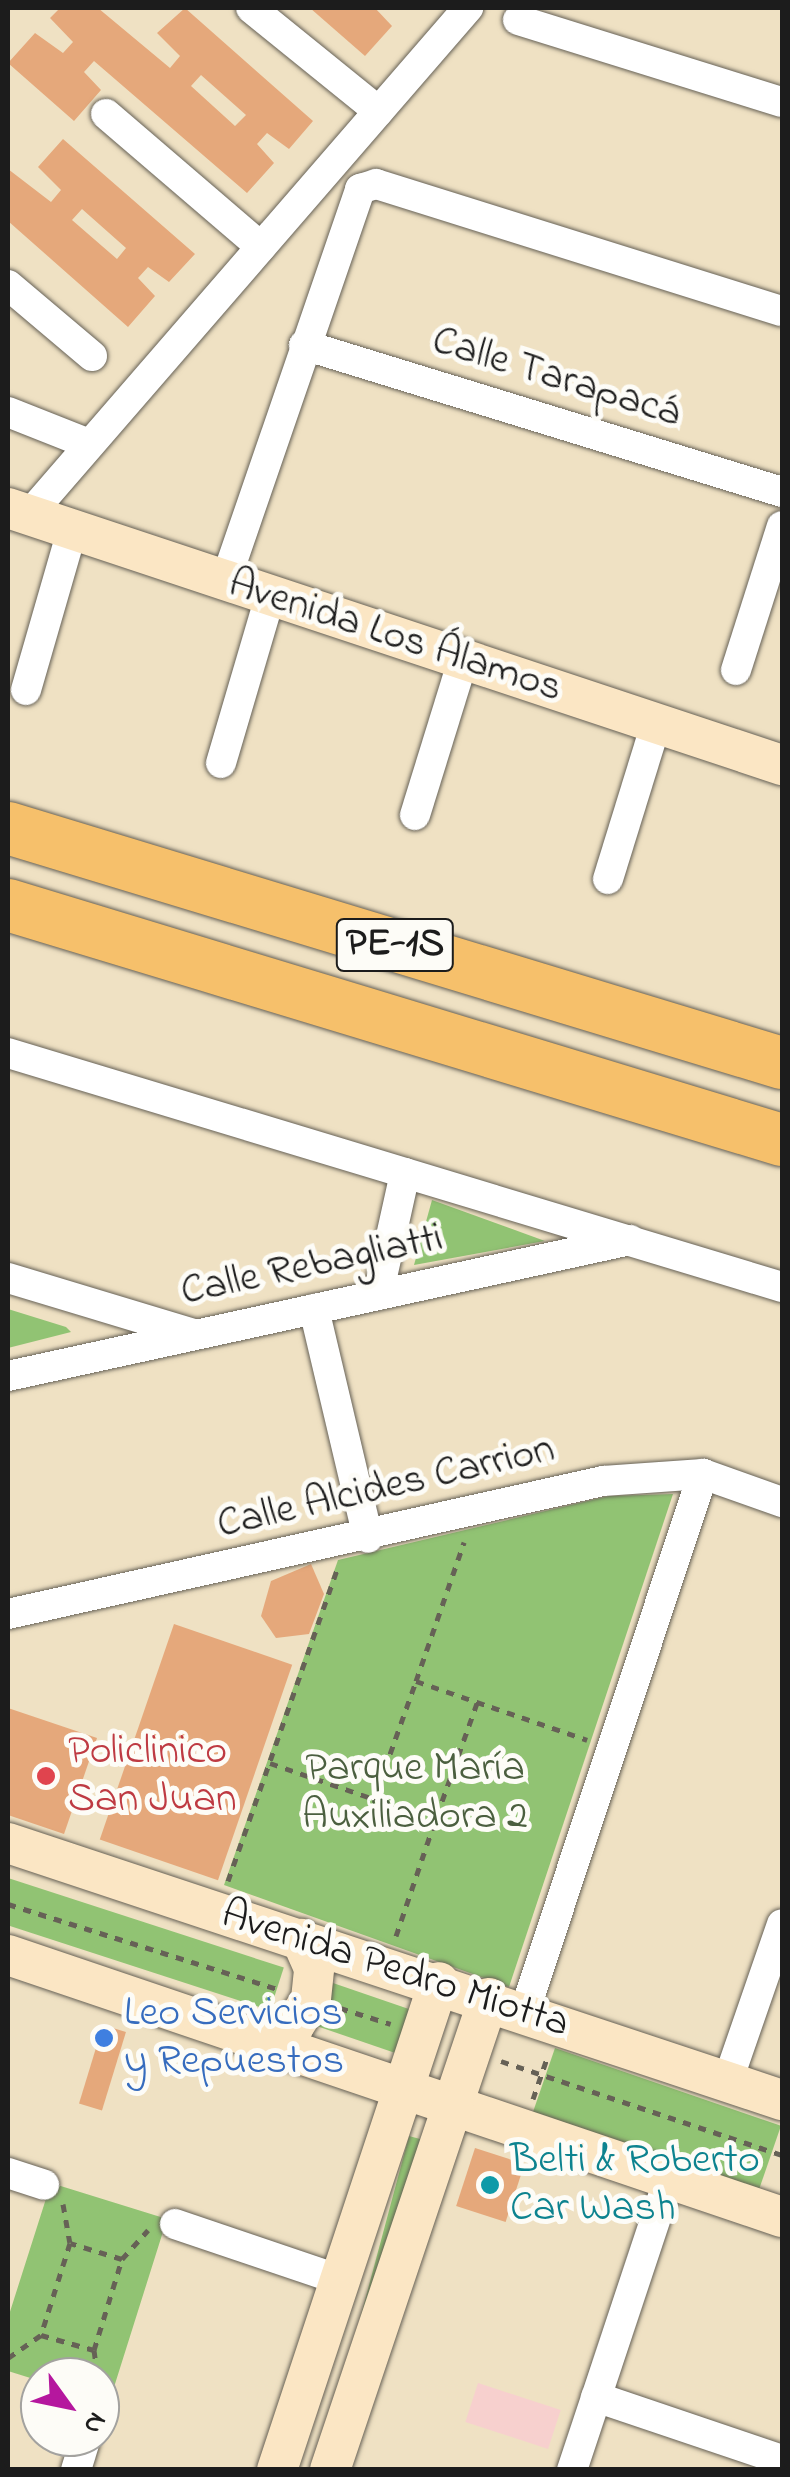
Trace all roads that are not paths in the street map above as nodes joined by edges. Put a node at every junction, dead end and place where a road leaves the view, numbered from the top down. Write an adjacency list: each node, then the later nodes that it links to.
1 (251, 8): 5 (street)
2 (468, 8): 5 (street)
3 (518, 20): 4 (street)
4 (782, 102)
5 (378, 111): 7 (street)
6 (106, 114): 7 (street)
7 (261, 247): 13 (street)
8 (8, 285): 11 (street)
9 (782, 311): 10 (street)
10 (304, 346): 14 (street, Calle Tarapacá); 18 (street)
11 (92, 356)
12 (8, 412): 13 (street)
13 (89, 444): 15 (street)
14 (782, 492)
15 (18, 511): 17 (street, Avenida Los Álamos)
16 (782, 526): 21 (street)
17 (72, 531): 18 (street, Avenida Los Álamos); 22 (street)
18 (225, 582): 19 (street, Avenida Los Álamos)
19 (270, 596): 20 (street, Avenida Los Álamos); 24 (street)
20 (463, 660): 23 (street, Avenida Los Álamos); 26 (street)
21 (736, 670)
22 (26, 690)
23 (656, 724): 25 (street, Avenida Los Álamos); 28 (street)
24 (221, 762)
25 (782, 766)
26 (415, 814)
27 (8, 828): 33 (highway, PE-1S)
28 (608, 879)
29 (8, 906): 30 (highway, PE-1S)
30 (106, 936): 31 (highway); 34 (highway, PE-1S)
31 (8, 943)
32 (8, 1053): 35 (street)
33 (782, 1063)
34 (782, 1140)
35 (405, 1173): 36 (street); 39 (street)
36 (635, 1239): 38 (street); 39 (street, Calle Rebagliatti)
37 (8, 1278): 41 (street)
38 (782, 1286)
39 (378, 1295): 40 (street, Calle Rebagliatti)
40 (314, 1309): 41 (street, Calle Rebagliatti); 45 (street)
41 (197, 1334): 42 (street, Calle Rebagliatti)
42 (8, 1376)
43 (703, 1474): 44 (street, Calle Alcides Carrion); 45 (street, Calle Alcides Carrion); 52 (street)
44 (782, 1502)
45 (353, 1552): 46 (street, Calle Alcides Carrion)
46 (8, 1614)
47 (8, 1842): 49 (street, Avenida Pedro Miotta)
48 (782, 1924): 54 (street)
49 (301, 1939): 51 (street, Avenida Pedro Miotta); 53 (street)
50 (8, 1955): 53 (street)
51 (440, 1982): 52 (street, Avenida Pedro Miotta); 55 (street)
52 (524, 2010): 54 (street, Avenida Pedro Miotta); 57 (street)
53 (264, 2042): 55 (street)
54 (727, 2083): 56 (street, Avenida Pedro Miotta)
55 (404, 2089): 57 (street); 63 (street)
56 (782, 2100)
57 (452, 2106): 59 (street); 67 (street)
58 (8, 2173): 60 (street)
59 (669, 2178): 61 (street); 64 (street)
60 (44, 2185)
61 (782, 2216)
62 (175, 2224): 63 (street)
63 (340, 2280): 66 (street)
64 (596, 2397): 65 (street); 68 (street)
65 (782, 2460)
66 (277, 2470)
67 (330, 2470)
68 (572, 2470)

